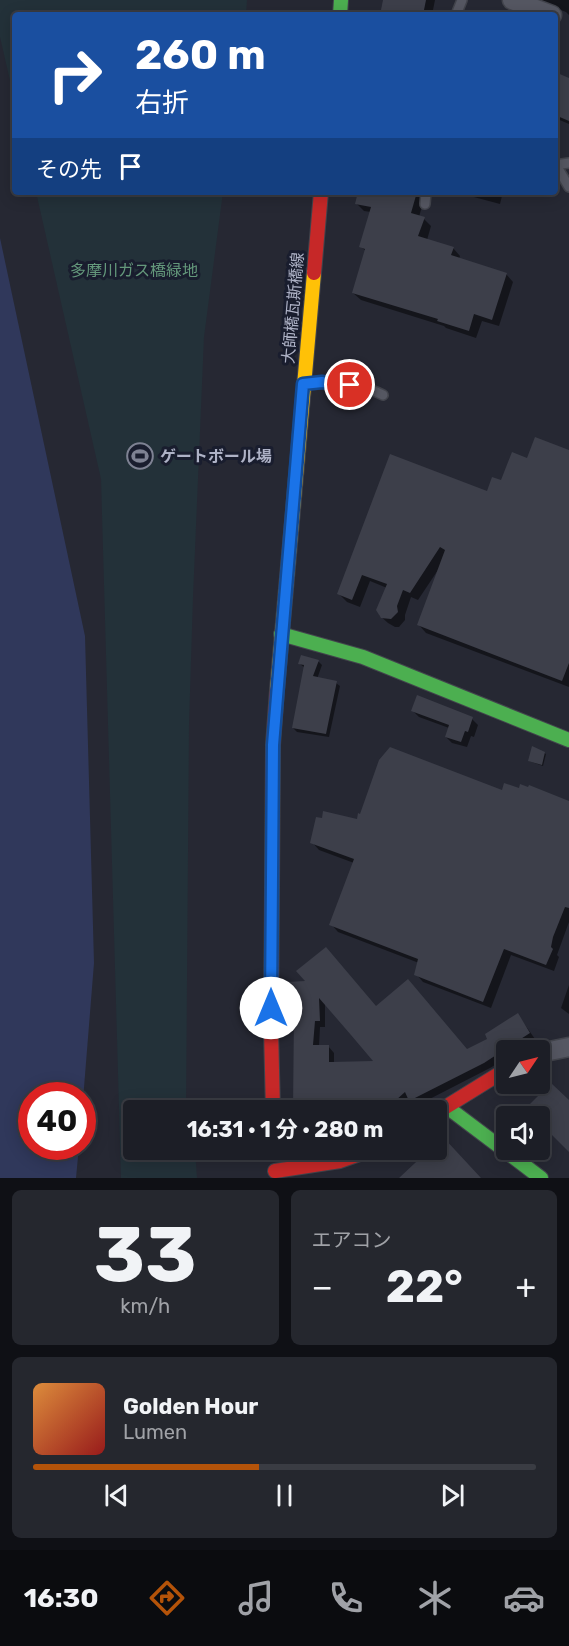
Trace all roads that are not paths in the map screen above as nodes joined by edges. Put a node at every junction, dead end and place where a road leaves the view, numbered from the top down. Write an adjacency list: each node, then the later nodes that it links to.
1 (522, 7): 2 (street)
2 (540, 12)
3 (558, 169): 4 (lane)
4 (569, 188)
5 (321, 195): 8 (street, 大師橋瓦斯橋線)
6 (426, 195): 7 (lane)
7 (425, 204)
8 (303, 384): 9 (lane); 10 (street, 大師橋瓦斯橋線)
9 (383, 395)
10 (281, 634): 11 (street); 15 (street, 大師橋瓦斯橋線)
11 (569, 740)
12 (569, 1047): 13 (street)
13 (550, 1051)
14 (496, 1076): 16 (street)
15 (273, 1100)
16 (447, 1107)
17 (447, 1113): 20 (street)
18 (343, 1160): 19 (street)
19 (275, 1170)
20 (541, 1178)

